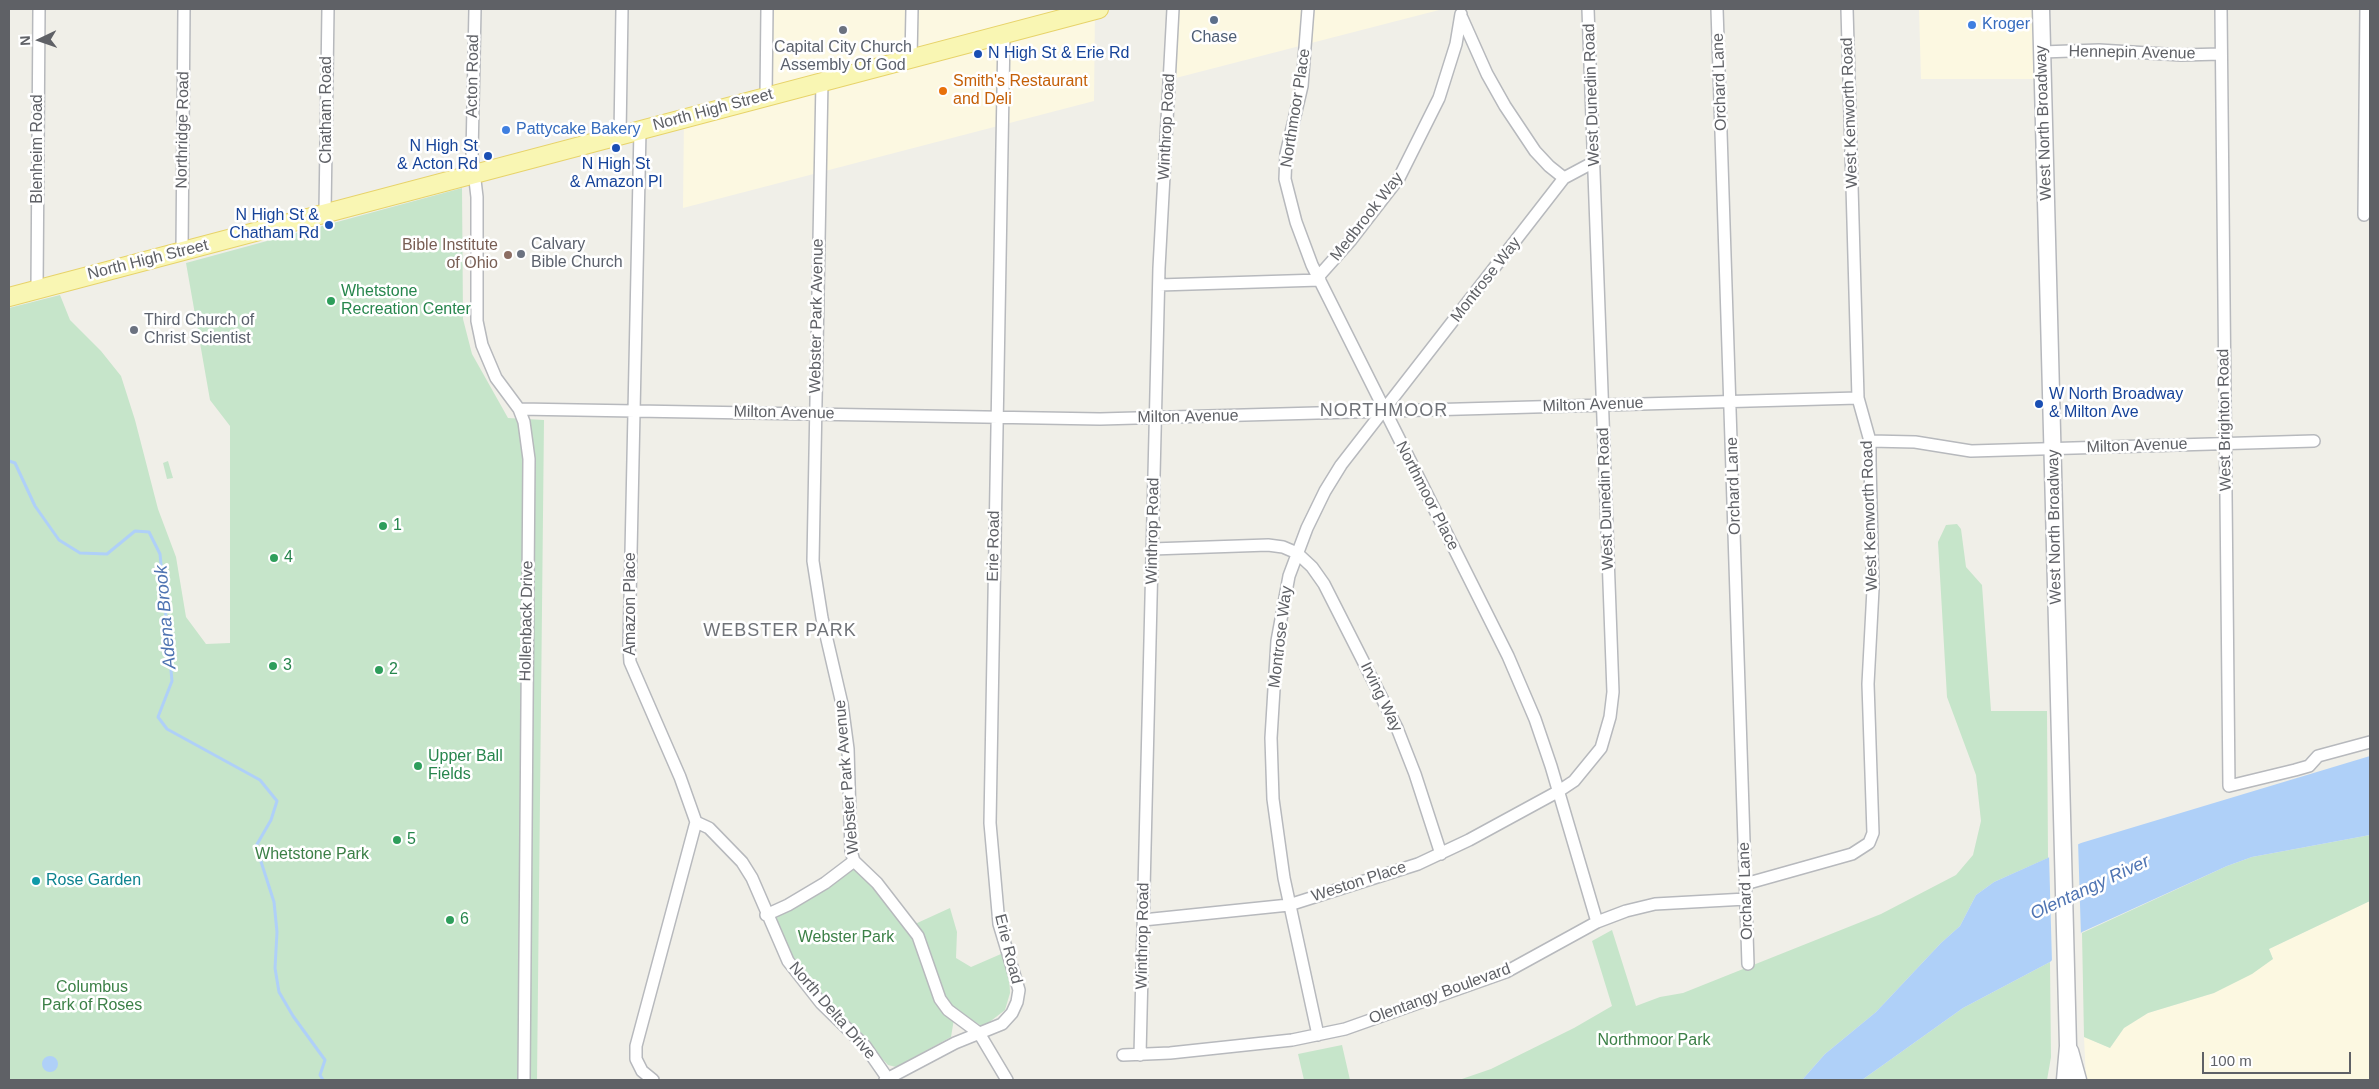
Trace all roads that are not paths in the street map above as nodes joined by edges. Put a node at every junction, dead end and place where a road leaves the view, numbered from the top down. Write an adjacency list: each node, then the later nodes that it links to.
1 (39, 9): 35 (street, Blenheim Road)
2 (184, 9): 32 (street, Northridge Road)
3 (328, 9): 30 (street, Chatham Road)
4 (475, 9): 28 (street, Acton Road)
5 (622, 9): 26 (street)
6 (767, 9): 24 (street)
7 (912, 9): 22 (street)
8 (1099, 9): 18 (main road, North High Street)
9 (1173, 9): 34 (street, Winthrop Road)
10 (1308, 9): 33 (street, Northmoor Place)
11 (1588, 9): 27 (street, West Dunedin Road)
12 (1717, 9): 38 (street, Orchard Lane)
13 (1847, 9): 37 (street, West Kenworth Road)
14 (2041, 9): 20 (main road, West North Broadway)
15 (2221, 9): 21 (street, West Brighton Road)
16 (2366, 9): 31 (street)
17 (1461, 12): 29 (street); 33 (street, Medbrook Way)
18 (1056, 14): 19 (main road, North High Street)
19 (1004, 34): 22 (main road, North High Street); 44 (street, Erie Road)
20 (2042, 52): 21 (street, Hennepin Avenue); 49 (main road, West North Broadway)
21 (2222, 54): 48 (street, West Brighton Road)
22 (911, 58): 23 (main road, North High Street)
23 (822, 81): 24 (main road, North High Street); 43 (street, Webster Park Avenue)
24 (766, 96): 25 (main road, North High Street)
25 (640, 130): 26 (main road, North High Street); 41 (street, Amazon Place)
26 (620, 135): 28 (main road, North High Street)
27 (1594, 162): 29 (street, Montrose Way); 39 (street, West Dunedin Road)
28 (473, 174): 30 (main road, North High Street); 40 (street, Hollenback Drive)
29 (1564, 178): 42 (street, Montrose Way)
30 (325, 212): 32 (main road, North High Street)
31 (2364, 215)
32 (182, 251): 35 (main road, North High Street)
33 (1319, 279): 34 (street); 42 (street, Northmoor Place)
34 (1159, 285): 45 (street, Winthrop Road)
35 (38, 289): 36 (main road, North High Street)
36 (9, 297)
37 (1858, 398): 38 (street, Milton Avenue); 46 (street, West Kenworth Road)
38 (1731, 400): 39 (street, Milton Avenue); 57 (street, Orchard Lane)
39 (1602, 405): 42 (street, Milton Avenue); 53 (street, West Dunedin Road)
40 (518, 409): 41 (street, Milton Avenue); 71 (street, Hollenback Drive)
41 (633, 410): 43 (street, Milton Avenue); 54 (street, Amazon Place)
42 (1384, 411): 45 (street, Milton Avenue); 51 (street, Montrose Way); 53 (street, Northmoor Place)
43 (815, 414): 44 (street, Milton Avenue); 56 (street, Webster Park Avenue)
44 (996, 418): 45 (street, Milton Avenue); 65 (street, Erie Road)
45 (1155, 418): 50 (street, Winthrop Road)
46 (1870, 441): 49 (street, Milton Avenue); 57 (street, West Kenworth Road)
47 (2314, 441): 48 (street, Milton Avenue)
48 (2226, 442): 49 (street, Milton Avenue); 52 (street, West Brighton Road)
49 (2054, 449): 68 (main road, West North Broadway)
50 (1152, 549): 51 (street); 61 (street, Winthrop Road)
51 (1297, 553): 55 (street, Irving Way); 59 (street, Montrose Way)
52 (2370, 742)
53 (1559, 791): 55 (street, Weston Place); 62 (street, Northmoor Place)
54 (696, 822): 60 (street, North Delta Drive); 72 (street)
55 (1441, 854): 59 (street, Weston Place)
56 (854, 861): 60 (street); 64 (street, Webster Park Avenue)
57 (1745, 884): 58 (street, Orchard Lane)
58 (1746, 899): 62 (street, Olentangy Boulevard); 63 (street, Orchard Lane)
59 (1289, 904): 61 (street, Weston Place); 66 (street, Montrose Way)
60 (766, 914): 73 (street, North Delta Drive)
61 (1143, 920): 70 (street, Winthrop Road)
62 (1597, 922): 66 (street, Olentangy Boulevard)
63 (1748, 964)
64 (960, 1018): 65 (street, Webster Park Avenue); 67 (street)
65 (979, 1033): 67 (street); 74 (street, Webster Park Avenue)
66 (1318, 1035): 70 (street, Olentangy Boulevard)
67 (955, 1043): 73 (street)
68 (2068, 1046): 75 (main road, West North Broadway); 76 (main road, West North Broadway)
69 (1124, 1054): 70 (street, Olentangy Boulevard)
70 (1140, 1054)
71 (524, 1080)
72 (653, 1080)
73 (886, 1080)
74 (1006, 1080)
75 (2065, 1080)
76 (2078, 1080)

